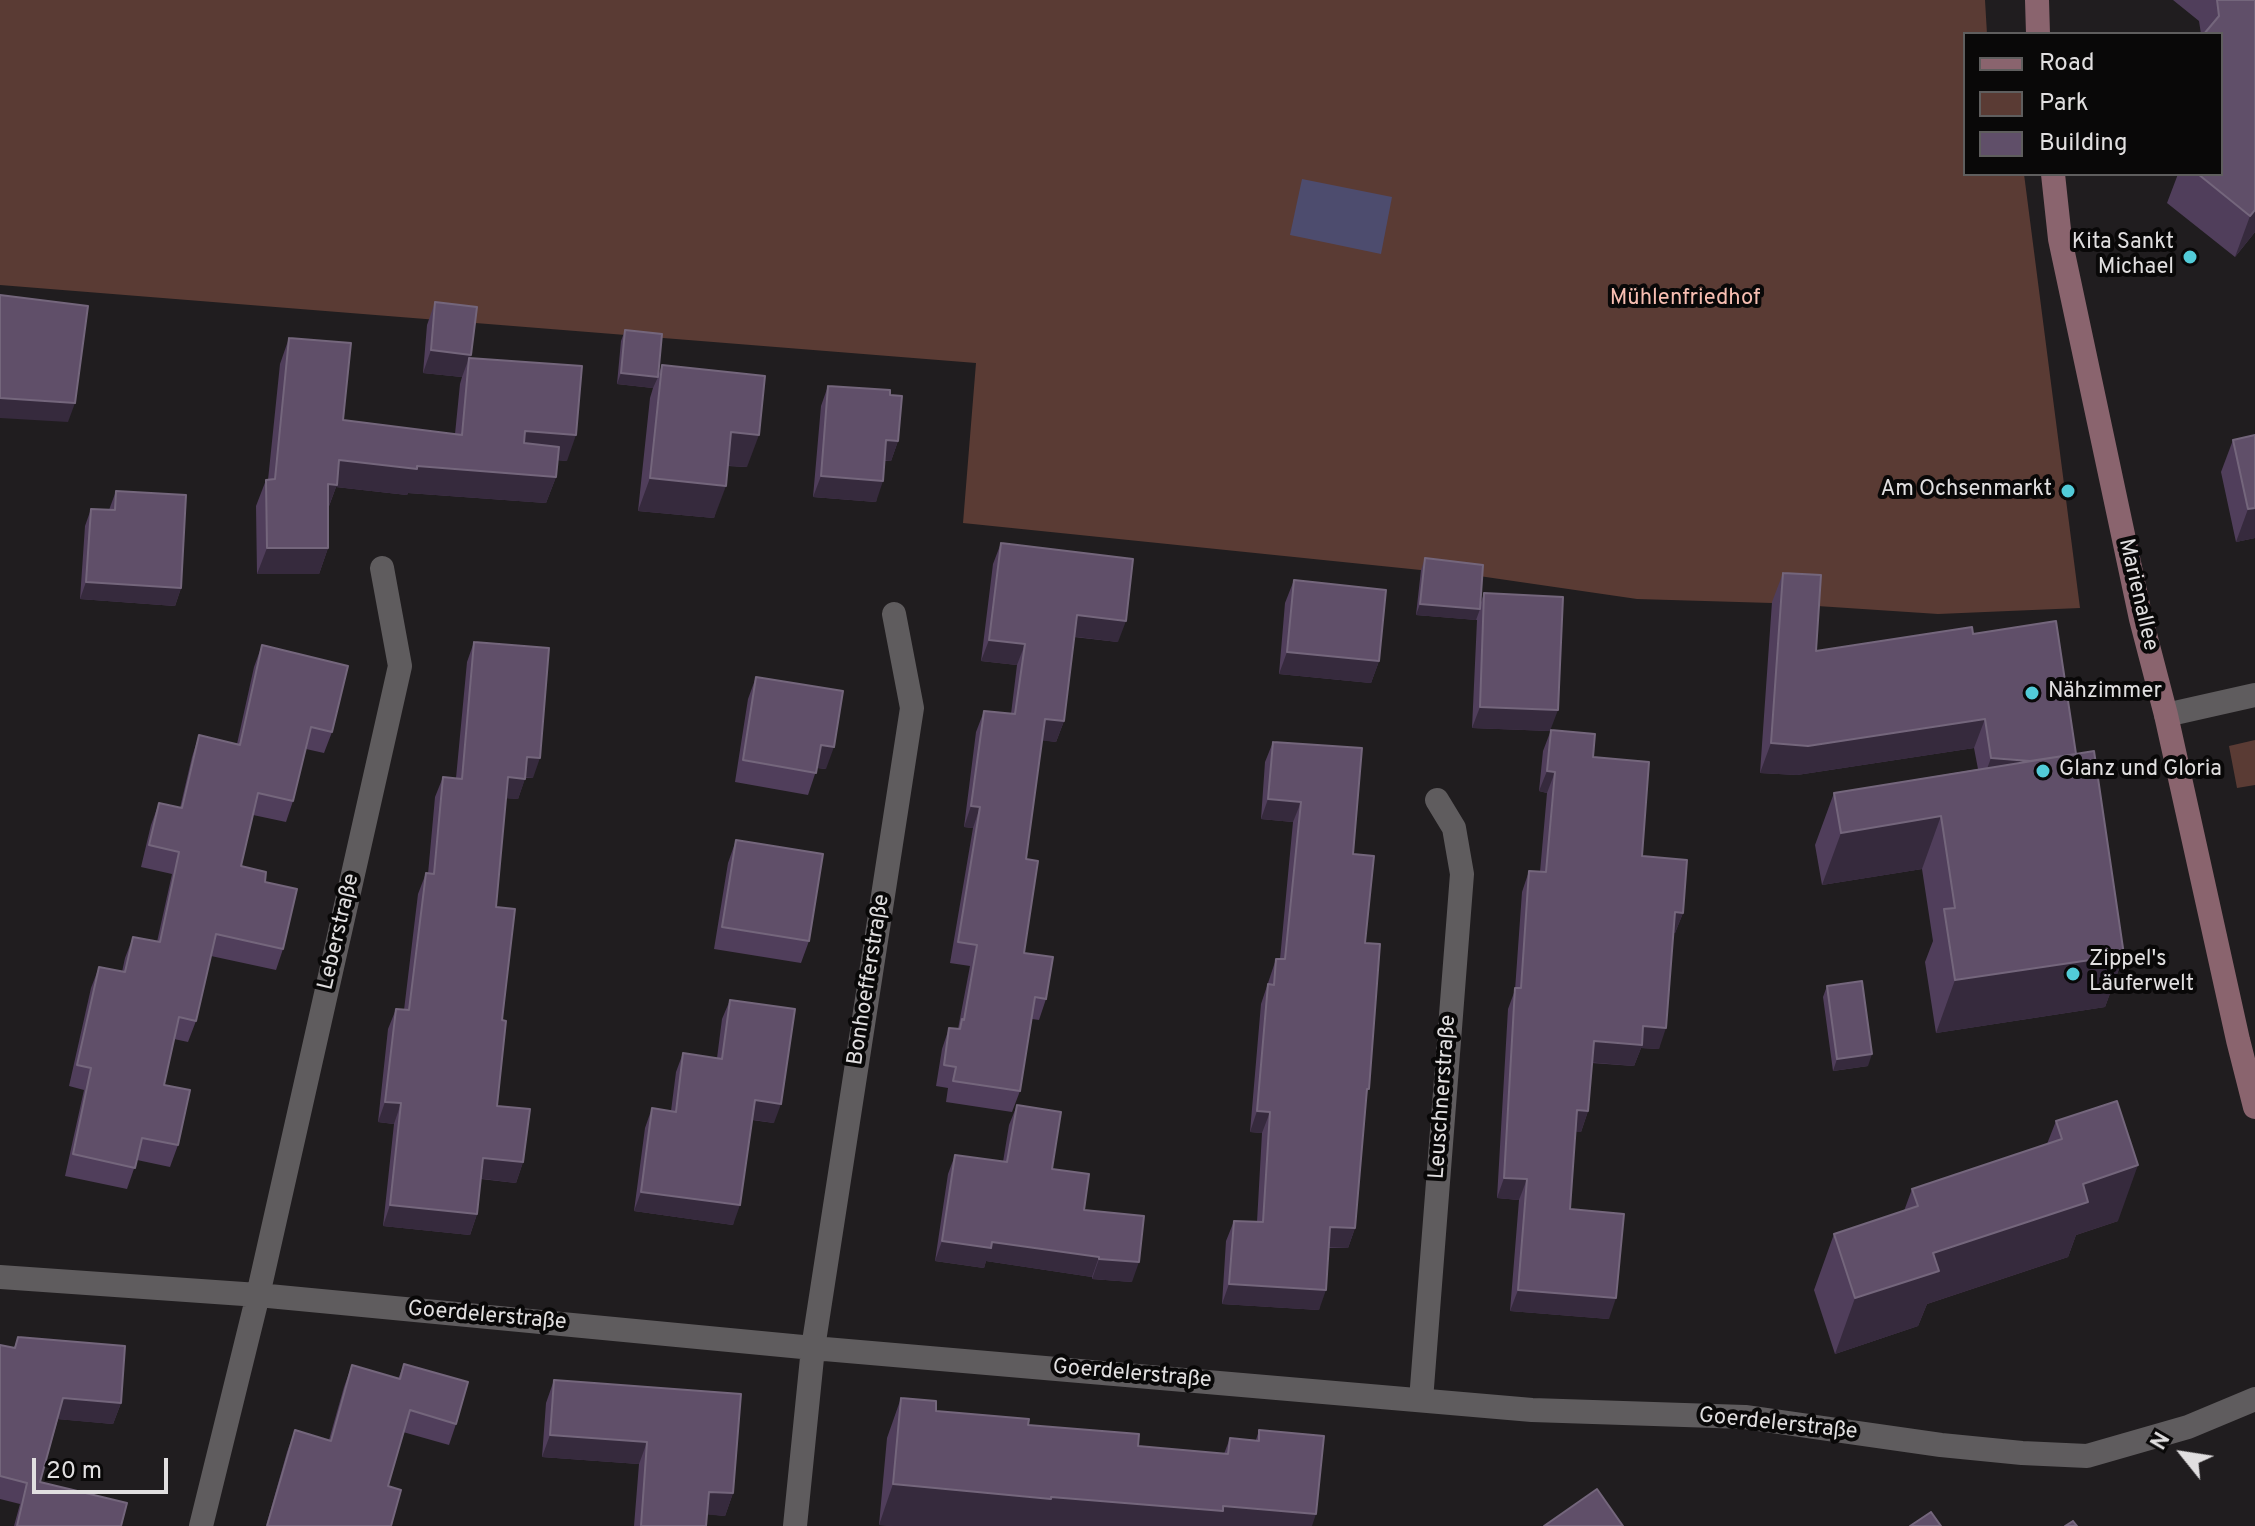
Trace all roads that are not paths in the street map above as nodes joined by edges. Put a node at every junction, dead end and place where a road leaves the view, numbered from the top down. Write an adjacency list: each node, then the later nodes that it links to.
1 (2037, 0): 2 (main road)
2 (2038, 32)
3 (2053, 176): 7 (main road, Marienallee)
4 (382, 568): 11 (street, Leberstraße)
5 (894, 614): 12 (street, Bonhoefferstraße)
6 (2255, 695): 7 (street)
7 (2166, 715): 9 (main road, Marienallee)
8 (1437, 800): 14 (street, Leuschnerstraße)
9 (2255, 1107)
10 (0, 1277): 11 (street, Goerdelerstraße)
11 (258, 1295): 12 (street, Goerdelerstraße); 15 (street, Leberstraße)
12 (813, 1348): 14 (street, Goerdelerstraße); 16 (street, Bonhoefferstraße)
13 (2255, 1399): 14 (street, Goerdelerstraße)
14 (1421, 1400)
15 (201, 1526)
16 (795, 1526)

